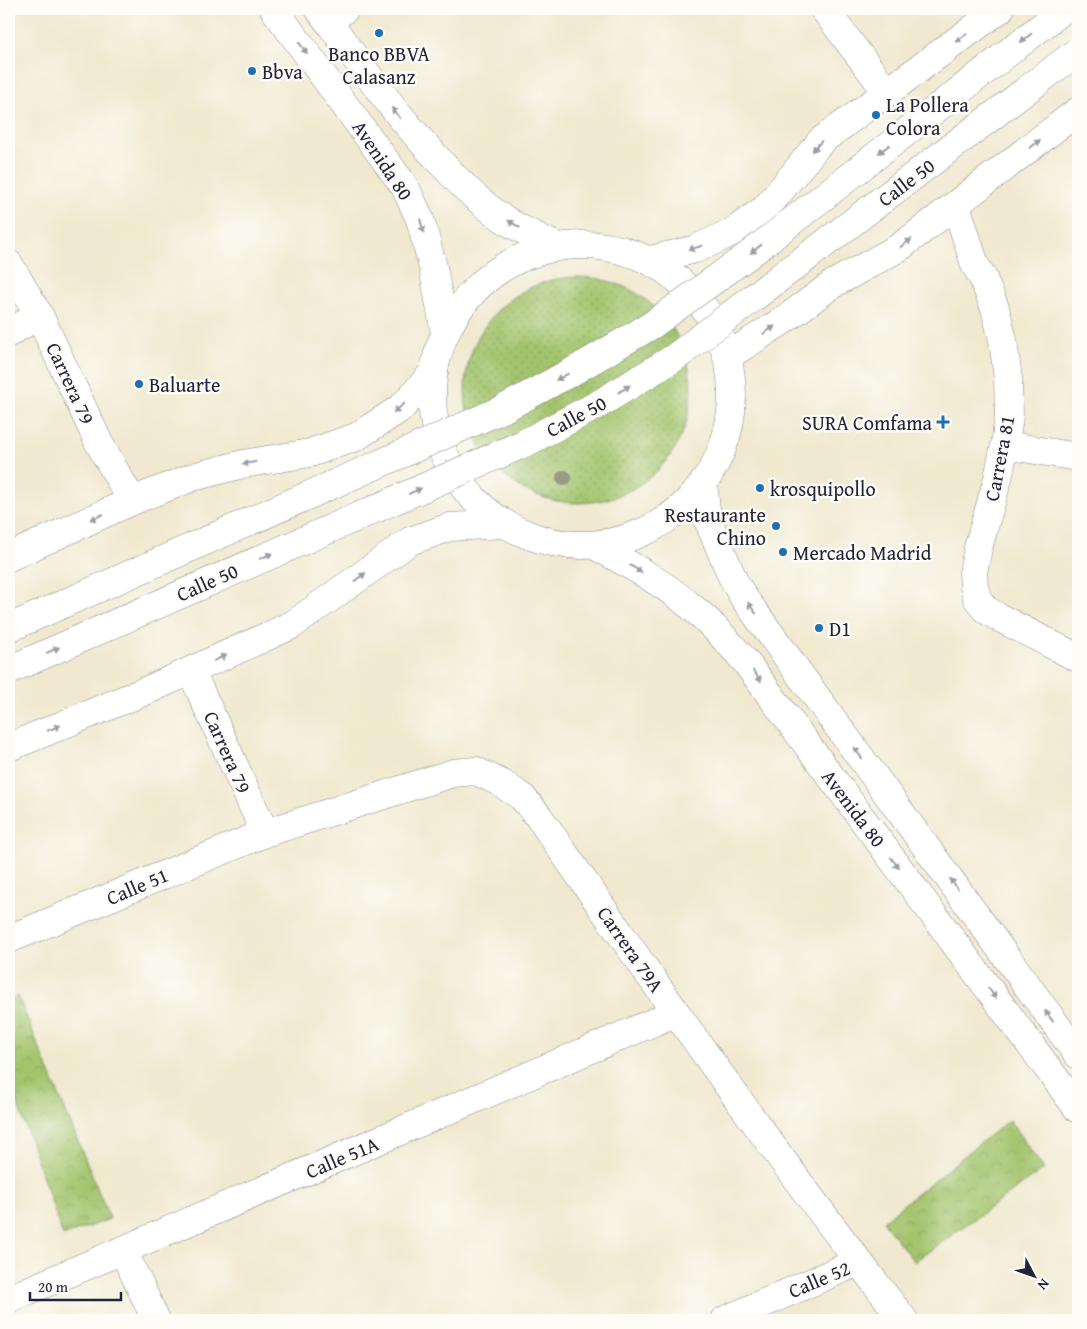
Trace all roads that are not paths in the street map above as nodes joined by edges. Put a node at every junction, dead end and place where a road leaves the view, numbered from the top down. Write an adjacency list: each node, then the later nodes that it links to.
1 (274, 9): 15 (main road, Avenida 80, one-way to 15)
2 (824, 9): 7 (main road)
3 (1000, 9): 7 (main road, one-way to 7)
4 (1064, 9): 25 (main road, Calle 50, one-way to 25, bridge)
5 (331, 13): 10 (main road, Avenida 80, one-way to 5)
6 (1078, 51): 27 (main road, Calle 50, one-way to 6, bridge)
7 (887, 92): 11 (main road, one-way to 11)
8 (1078, 111): 9 (main road, one-way to 8)
9 (956, 205): 16 (main road, one-way to 9); 18 (main road, Carrera 81)
10 (557, 247): 11 (main road); 15 (main road)
11 (650, 260): 16 (main road)
12 (9, 264): 13 (main road, Carrera 79)
13 (39, 315): 14 (main road); 21 (main road, Carrera 79)
14 (9, 333)
15 (445, 333): 17 (main road)
16 (728, 356): 20 (main road)
17 (433, 373): 21 (main road, one-way to 21); 22 (main road)
18 (1005, 445): 19 (main road); 26 (main road, Carrera 81)
19 (1078, 457)
20 (703, 483): 23 (main road); 33 (main road, Avenida 80, one-way to 20)
21 (132, 501): 24 (main road, one-way to 24)
22 (504, 524): 23 (main road); 28 (main road, one-way to 22)
23 (594, 545): 34 (main road, Avenida 80, one-way to 34)
24 (9, 557)
25 (9, 628)
26 (1078, 658)
27 (9, 670)
28 (191, 671): 29 (main road, one-way to 28); 30 (main road, Carrera 79)
29 (9, 747)
30 (265, 833): 31 (main road, Calle 51); 32 (main road, Carrera 79A)
31 (9, 939)
32 (675, 1013): 35 (main road, Calle 51A); 36 (main road, Carrera 79A)
33 (1078, 1055)
34 (1078, 1109)
35 (123, 1250): 37 (main road, Calle 51A); 38 (main road)
36 (858, 1262): 39 (main road, Calle 52); 40 (main road, Carrera 79A)
37 (9, 1299)
38 (156, 1320)
39 (725, 1320)
40 (904, 1320)

